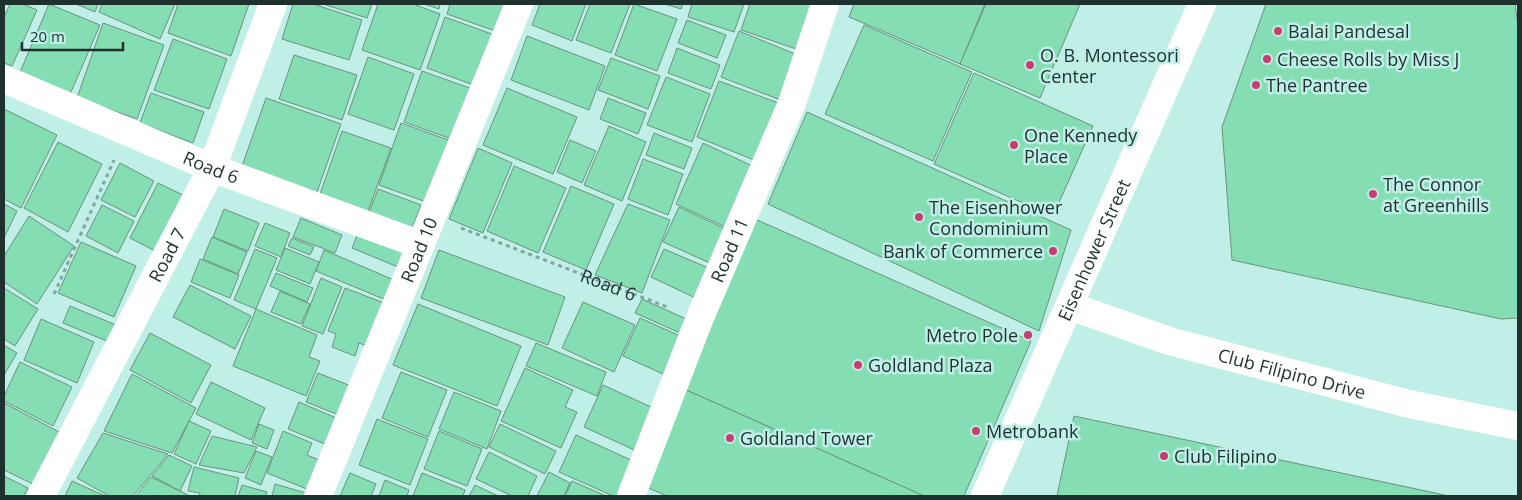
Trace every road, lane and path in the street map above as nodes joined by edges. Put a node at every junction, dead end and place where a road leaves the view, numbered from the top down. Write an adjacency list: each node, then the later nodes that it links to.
1 (273, 4): 7 (street, Road 7)
2 (519, 4): 8 (street, Road 10)
3 (826, 4): 12 (street, Road 11)
4 (1202, 4): 11 (street, Eisenhower Street)
5 (4, 79): 6 (street, Road 6)
6 (126, 132): 7 (street, Road 6); 10 (path)
7 (212, 168): 9 (street, Road 6); 14 (street, Road 7)
8 (432, 217): 9 (street, Road 10); 12 (path, Road 6)
9 (421, 245): 15 (street, Road 10)
10 (54, 294)
11 (1070, 306): 13 (street, Club Filipino Drive); 17 (street, Eisenhower Street)
12 (699, 320): 16 (street, Road 11)
13 (1518, 426)
14 (41, 496)
15 (318, 496)
16 (631, 496)
17 (985, 496)

